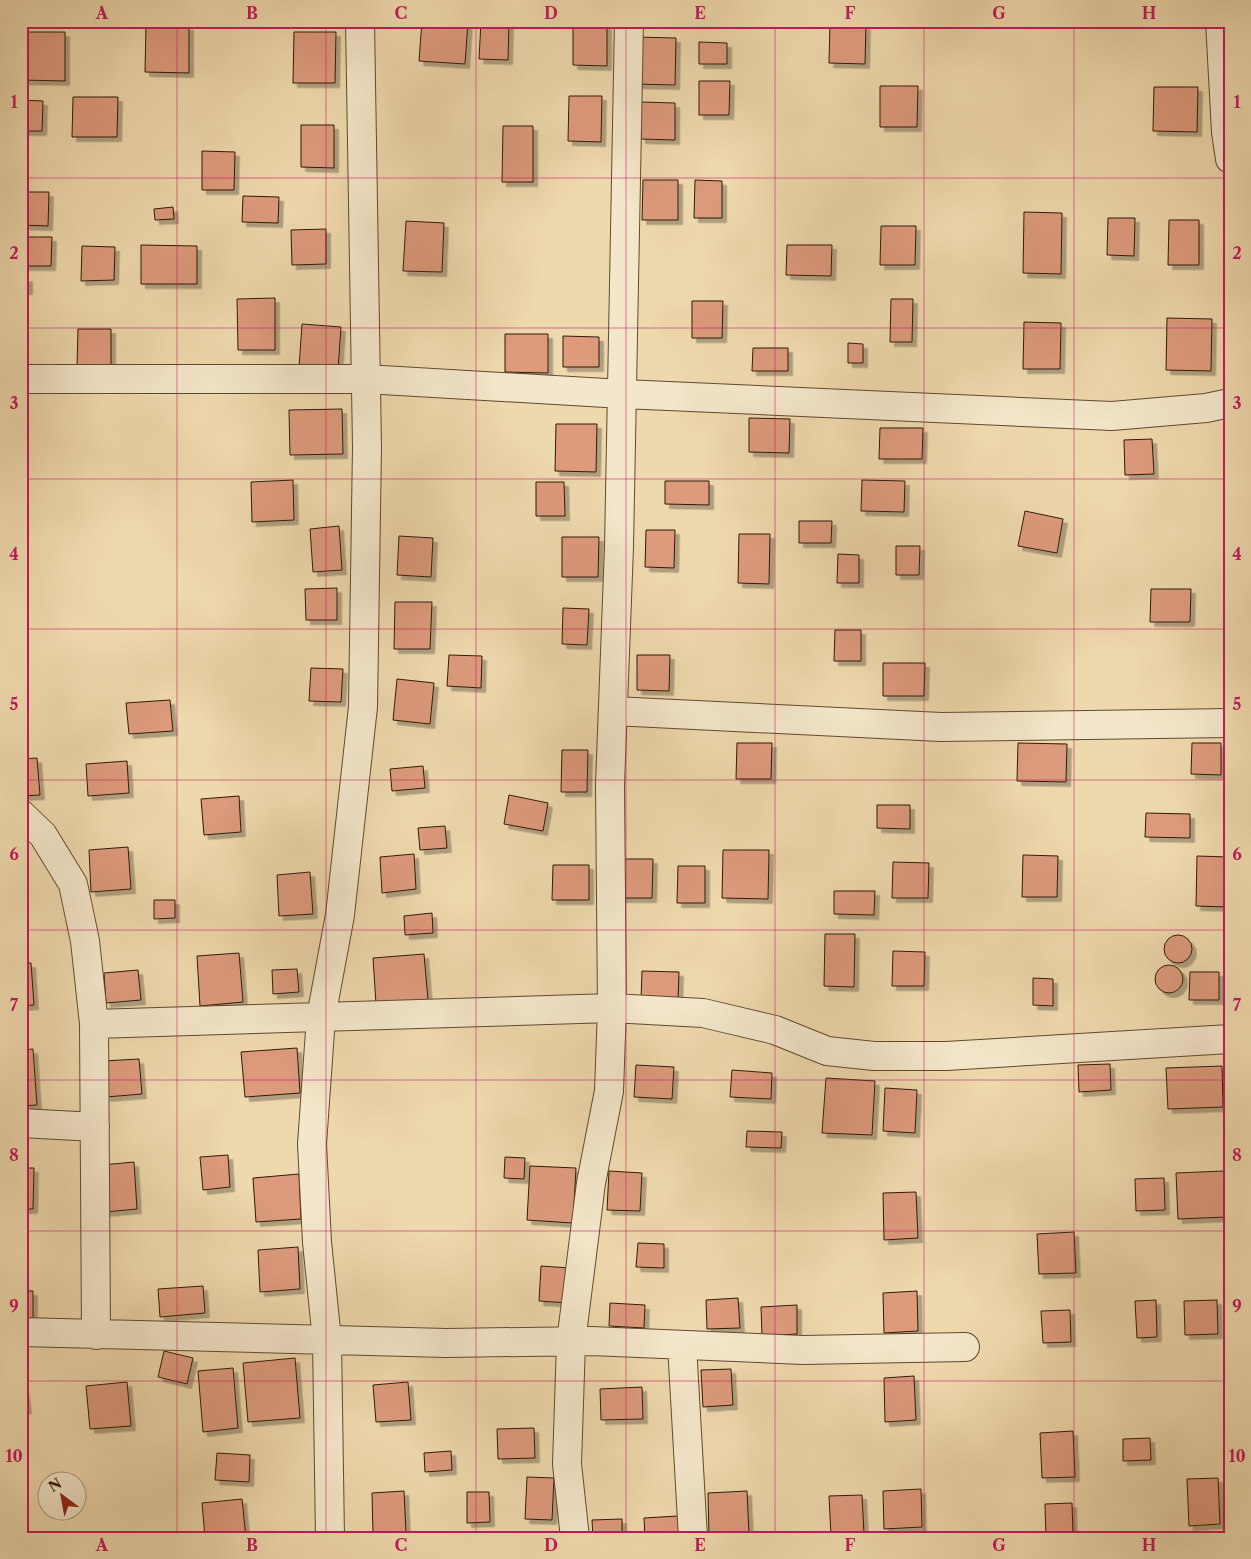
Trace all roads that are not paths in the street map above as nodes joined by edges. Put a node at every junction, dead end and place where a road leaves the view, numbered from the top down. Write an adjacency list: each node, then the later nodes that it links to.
1 (360, 21): 6 (street)
2 (629, 21): 7 (street)
3 (1220, 21): 4 (street)
4 (1230, 159)
5 (21, 379): 6 (street)
6 (366, 379): 7 (street); 13 (street)
7 (623, 394): 8 (street); 9 (street)
8 (1230, 403)
9 (613, 712): 10 (street); 12 (street)
10 (1230, 723)
11 (21, 814): 14 (street)
12 (612, 1008): 13 (street); 15 (street); 21 (street)
13 (321, 1017): 14 (street); 20 (street)
14 (94, 1024): 17 (street)
15 (1230, 1039)
16 (21, 1123): 17 (street)
17 (95, 1126): 19 (street)
18 (21, 1332): 19 (street)
19 (96, 1335): 20 (street)
20 (327, 1340): 21 (street); 24 (street)
21 (571, 1342): 22 (street); 25 (street)
22 (682, 1345): 23 (street); 26 (street)
23 (965, 1347)
24 (330, 1538)
25 (575, 1538)
26 (694, 1538)

